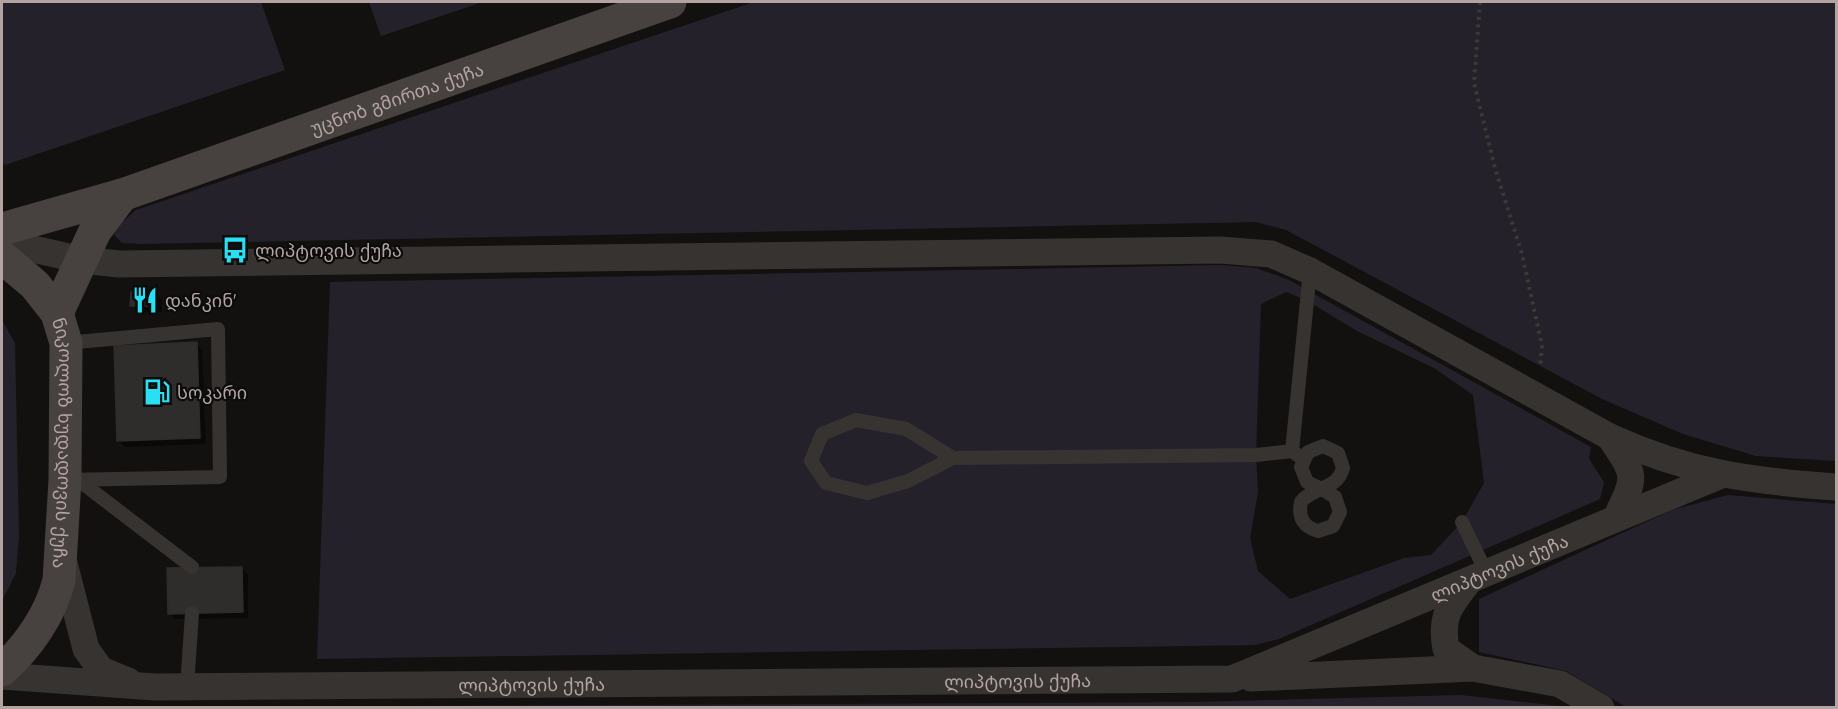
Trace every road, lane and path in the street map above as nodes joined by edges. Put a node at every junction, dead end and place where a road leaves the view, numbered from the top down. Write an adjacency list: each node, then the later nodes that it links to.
1 (670, 2): 3 (main road, უცნობ გმირთა ქუჩა)
2 (1480, 2): 10 (path)
3 (122, 195): 4 (main road, უცნობ გმირთა ქუჩა); 7 (main road)
4 (2, 229)
5 (2, 242): 7 (street)
6 (2, 257): 9 (main road, ნიკოლოზ ხუდადოვის ქუჩა)
7 (82, 260): 8 (street); 9 (main road)
8 (1310, 272): 11 (street); 12 (lane)
9 (61, 328): 15 (main road, ნიკოლოზ ხუდადოვის ქუჩა); 15 (lane)
10 (1540, 374)
11 (1610, 437): 14 (street); 17 (street)
12 (1298, 455): 12 (lane); 13 (lane)
13 (953, 458): 13 (lane)
14 (1721, 475): 16 (street, ლიპტოვის ქუჩა); 17 (street, ლიპტოვის ქუჩა)
15 (71, 480): 19 (main road, ნიკოლოზ ხუდადოვის ქუჩა); 20 (lane)
16 (1836, 487)
17 (1616, 518): 21 (street, ლიპტოვის ქუჩა)
18 (1462, 522): 21 (lane)
19 (62, 552): 24 (main road, ნიკოლოზ ხუდადოვის ქუჩა); 27 (street, ლიპტოვის ქუჩა)
20 (192, 567)
21 (1478, 577): 23 (street); 26 (street, ლიპტოვის ქუჩა)
22 (192, 613): 28 (lane)
23 (1473, 668): 26 (street); 29 (street)
24 (2, 670)
25 (2, 676): 27 (street, ლიპტოვის ქუჩა)
26 (1232, 679): 28 (street, ლიპტოვის ქუჩა)
27 (155, 687): 28 (street, ლიპტოვის ქუჩა)
28 (187, 687)
29 (1601, 708)

